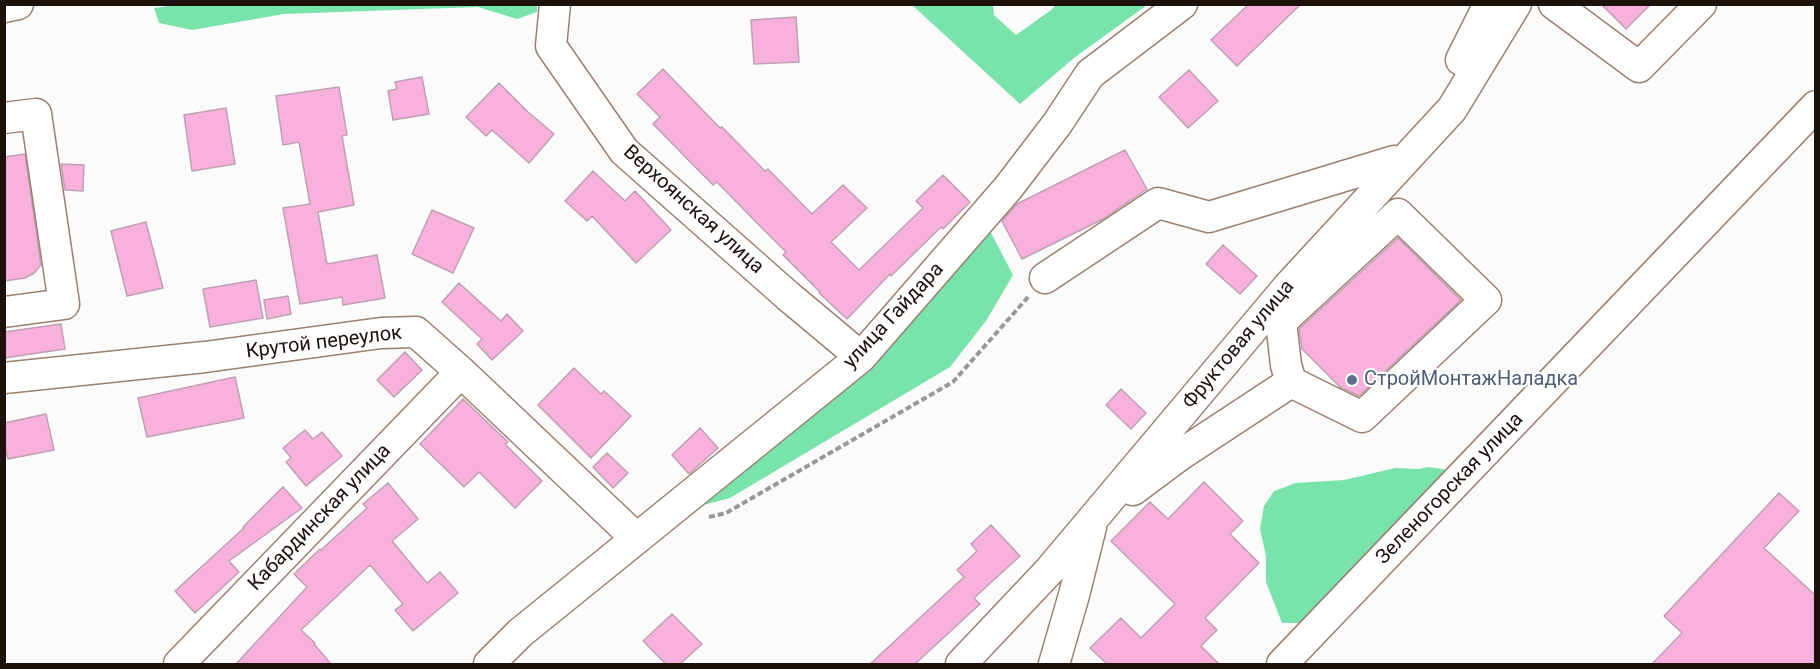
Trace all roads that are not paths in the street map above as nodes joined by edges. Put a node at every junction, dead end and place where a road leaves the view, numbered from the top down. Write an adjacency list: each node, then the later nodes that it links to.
1 (18, 4): 8 (street)
2 (555, 4): 16 (street, Верхоянская улица)
3 (1182, 4): 16 (street, улица Гайдара)
4 (1489, 4): 11 (street, Фруктовая улица)
5 (1516, 4): 13 (street)
6 (1554, 4): 7 (street)
7 (1701, 4)
8 (4, 7)
9 (1815, 106): 22 (street, Зеленогорская улица)
10 (4, 118): 14 (street)
11 (1394, 161): 12 (street); 13 (street, Фруктовая улица)
12 (1045, 278)
13 (1286, 289): 15 (street); 20 (street, Фруктовая улица)
14 (4, 312)
15 (1281, 322): 19 (street); 19 (street)
16 (861, 357): 21 (street, улица Гайдара)
17 (461, 372): 18 (street, Крутой переулок); 21 (street, Крутой переулок); 23 (street, Кабардинская улица)
18 (4, 378)
19 (1291, 382): 20 (street)
20 (1093, 519): 25 (street, Фруктовая улица); 26 (street)
21 (636, 538): 24 (street, улица Гайдара)
22 (1311, 650): 27 (street, Зеленогорская улица)
23 (178, 664)
24 (489, 664)
25 (961, 664)
26 (1054, 664)
27 (1282, 664)

